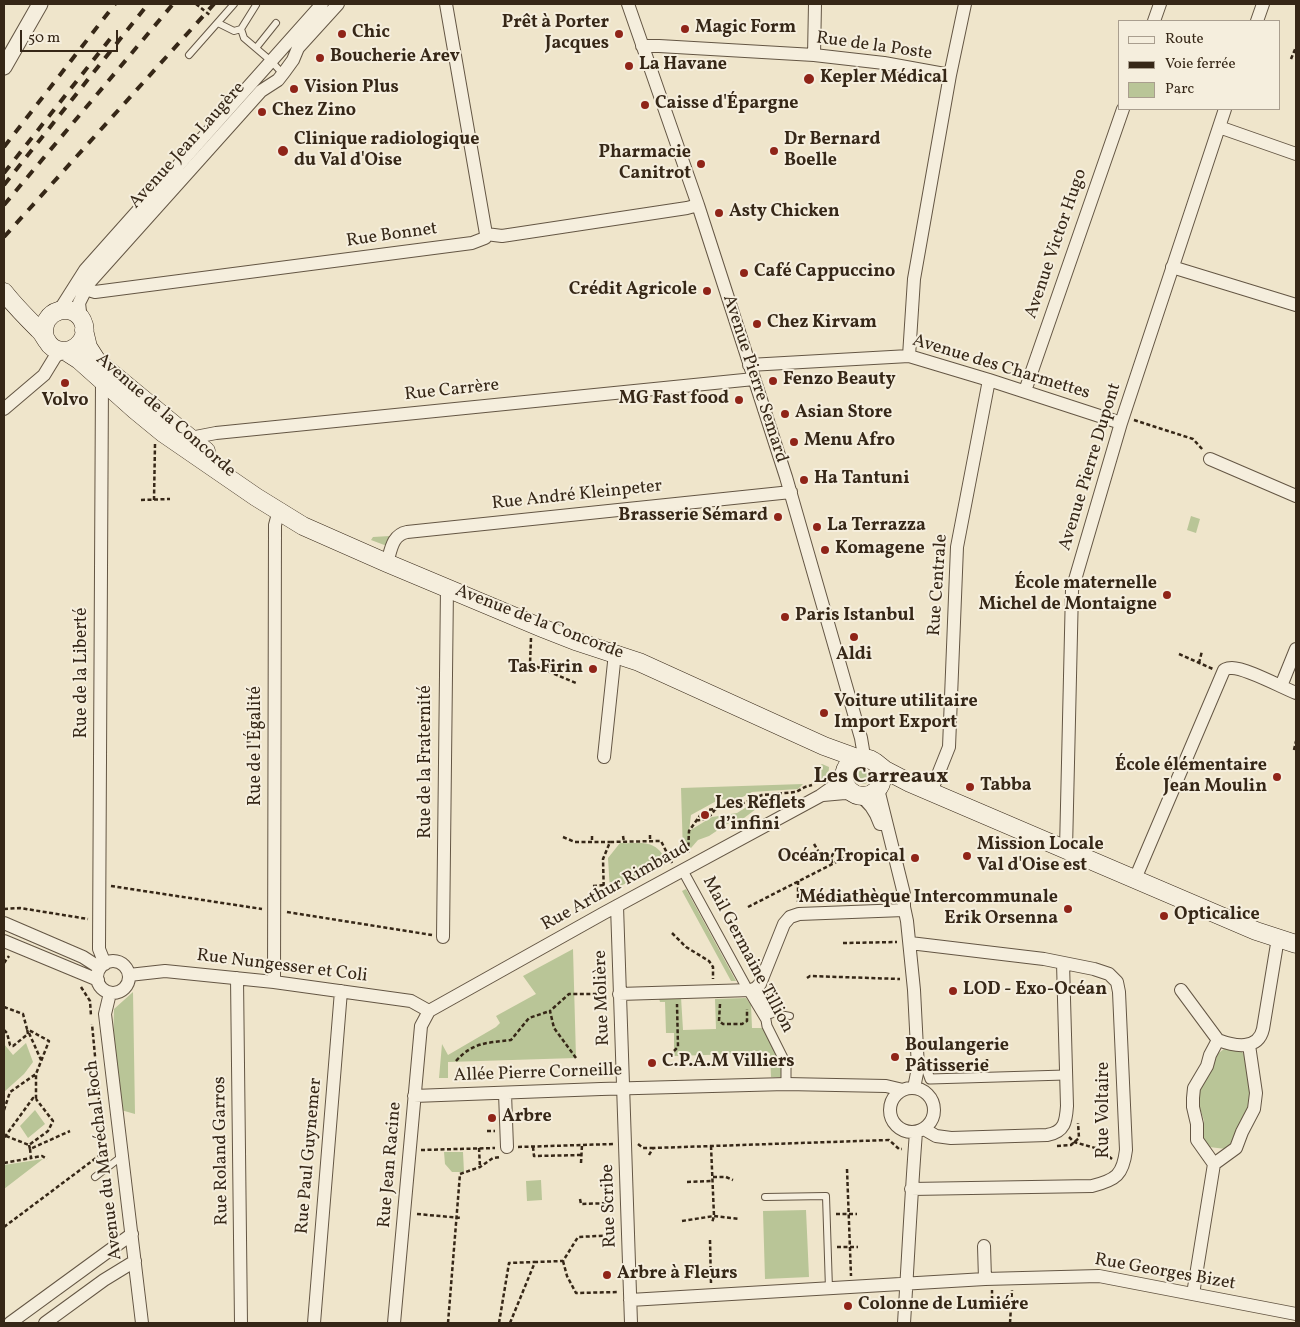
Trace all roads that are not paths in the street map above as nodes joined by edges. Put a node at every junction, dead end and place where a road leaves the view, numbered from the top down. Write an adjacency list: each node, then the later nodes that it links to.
1 (40, 4): 22 (street)
2 (234, 4): 14 (lane)
3 (322, 4): 21 (street, Avenue Jean Laugère)
4 (338, 4): 23 (street, Avenue Jean Laugère)
5 (446, 4): 30 (street)
6 (628, 4): 17 (street, Avenue Pierre Semard)
7 (815, 4): 20 (street)
8 (965, 4): 24 (street)
9 (1160, 4): 12 (street)
10 (1264, 4): 13 (street)
11 (256, 6): 16 (lane)
12 (1154, 20)
13 (1257, 20)
14 (218, 23): 16 (lane); 19 (lane)
15 (276, 23): 18 (lane)
16 (241, 29): 18 (lane)
17 (642, 46): 20 (street, Rue de la Poste); 29 (street, Avenue Pierre Semard)
18 (256, 48): 21 (lane)
19 (189, 55)
20 (814, 55): 24 (street, Rue de la Poste)
21 (271, 61): 23 (lane); 35 (street, Avenue Jean Laugère)
22 (4, 67)
23 (283, 74): 32 (street, Avenue Jean Laugère)
24 (950, 75): 39 (street)
25 (1123, 110): 45 (street, Avenue Victor Hugo)
26 (1225, 110): 27 (street, Avenue Pierre Dupont)
27 (1219, 127): 28 (street); 31 (street, Avenue Pierre Dupont)
28 (1296, 154)
29 (698, 205): 30 (street, Rue Bonnet); 40 (street, Avenue Pierre Semard)
30 (486, 234): 32 (street, Rue Bonnet)
31 (1172, 267): 34 (street); 47 (street, Avenue Pierre Dupont)
32 (85, 289): 36 (street, Avenue Jean Laugère)
33 (4, 291): 35 (main road); 37 (main road)
34 (1296, 305)
35 (55, 312): 36 (main road); 37 (main road)
36 (83, 325): 38 (main road); 49 (main road, Avenue de la Concorde)
37 (45, 339): 38 (main road); 44 (street)
38 (64, 351): 43 (main road, Avenue de la Concorde); 44 (street)
39 (909, 356): 40 (street, Avenue des Charmettes); 42 (street, Avenue des Charmettes)
40 (749, 365): 41 (street, Avenue Pierre Semard)
41 (754, 378): 49 (street, Rue Carrère); 51 (street, Avenue Pierre Semard)
42 (989, 380): 45 (street, Avenue des Charmettes); 67 (street, Rue Centrale)
43 (102, 381): 48 (main road, Avenue de la Concorde); 82 (street, Rue de la Liberté)
44 (25, 390): 46 (street)
45 (1024, 391): 47 (street, Avenue des Charmettes)
46 (4, 409)
47 (1123, 419): 70 (street, Avenue Pierre Dupont)
48 (157, 428): 49 (street); 53 (main road, Avenue de la Concorde)
49 (192, 438): 53 (main road, Avenue de la Concorde)
50 (1210, 459): 52 (street)
51 (791, 492): 55 (street, Rue André Kleinpeter); 63 (street, Avenue Pierre Semard)
52 (1296, 496)
53 (256, 497): 54 (main road, Avenue de la Concorde)
54 (278, 510): 55 (main road, Avenue de la Concorde); 85 (street, Rue de l'Égalité)
55 (387, 563): 56 (main road, Avenue de la Concorde)
56 (447, 587): 58 (main road, Avenue de la Concorde); 76 (street, Rue de la Fraternité)
57 (1296, 649): 59 (street)
58 (615, 653): 61 (main road, Avenue de la Concorde); 62 (street)
59 (1281, 686): 60 (street); 72 (street)
60 (1296, 693)
61 (824, 746): 63 (main road, Avenue de la Concorde); 64 (main road, Avenue de la Concorde)
62 (604, 757)
63 (863, 760): 64 (main road); 65 (main road, Avenue de la Concorde); 66 (main road)
64 (840, 781): 68 (main road, Avenue de la Concorde); 69 (street, Rue Arthur Rimbaud)
65 (910, 783): 66 (main road); 67 (main road)
66 (878, 788): 68 (main road); 74 (street)
67 (930, 792): 70 (main road)
68 (856, 794): 69 (street); 74 (street)
69 (820, 796): 71 (street, Rue Arthur Rimbaud)
70 (1066, 850): 72 (main road)
71 (683, 871): 73 (street, Rue Arthur Rimbaud); 88 (street, Mail Germaine Tillion)
72 (1135, 879): 78 (main road)
73 (617, 906): 90 (street, Rue Molière); 91 (street, Rue Arthur Rimbaud)
74 (904, 908): 79 (street); 88 (street)
75 (4, 924): 82 (street)
76 (443, 937)
77 (4, 941): 82 (street)
78 (1285, 942): 80 (main road); 95 (street)
79 (910, 943): 81 (street, Rue Voltaire); 96 (street)
80 (1296, 955)
81 (1063, 963): 97 (street); 108 (street, Rue Voltaire)
82 (101, 970): 83 (street); 89 (street)
83 (129, 975): 84 (street, Rue Nungesser et Coli); 89 (street)
84 (237, 978): 85 (street, Rue Nungesser et Coli); 122 (street, Rue Roland Garros)
85 (274, 982): 87 (street, Rue Nungesser et Coli)
86 (1181, 990): 94 (street)
87 (341, 991): 91 (street, Rue Nungesser et Coli); 123 (street, Rue Paul Guynemer)
88 (753, 992): 90 (street); 92 (street); 98 (street, Mail Germaine Tillion)
89 (110, 993): 105 (street, Avenue du Maréchal Foch)
90 (619, 994): 99 (street, Rue Molière)
91 (429, 1011): 102 (street, Rue Jean Racine)
92 (770, 1012): 93 (lane)
93 (790, 1016)
94 (1218, 1040): 95 (street); 106 (street)
95 (1249, 1045): 106 (street)
96 (918, 1068): 97 (street); 100 (street)
97 (1065, 1075): 103 (street)
98 (786, 1084): 99 (street, Allée Pierre Corneille); 100 (street, Allée Pierre Corneille)
99 (623, 1088): 101 (street, Allée Pierre Corneille); 117 (street, Rue Scribe)
100 (908, 1089): 103 (street); 103 (street)
101 (505, 1093): 102 (street, Allée Pierre Corneille); 104 (street)
102 (414, 1096): 124 (street, Rue Jean Racine)
103 (920, 1131): 108 (street)
104 (507, 1152)
105 (122, 1156): 107 (lane); 110 (street, Avenue du Maréchal Foch)
106 (1214, 1164): 116 (street)
107 (95, 1177)
108 (911, 1189): 114 (street)
109 (765, 1196): 115 (lane)
110 (132, 1234): 112 (street, Avenue du Maréchal Foch); 119 (street)
111 (984, 1246): 113 (street)
112 (135, 1261): 120 (street); 121 (street, Avenue du Maréchal Foch)
113 (986, 1279): 114 (street, Rue Georges Bizet); 116 (street, Rue Georges Bizet)
114 (907, 1283): 115 (street, Rue Georges Bizet); 126 (street)
115 (829, 1289): 117 (street, Rue Georges Bizet)
116 (1194, 1294): 118 (street, Rue Georges Bizet)
117 (630, 1296): 125 (street, Rue Scribe)
118 (1296, 1314)
119 (10, 1323)
120 (45, 1323)
121 (142, 1323)
122 (241, 1323)
123 (314, 1323)
124 (394, 1323)
125 (631, 1323)
126 (904, 1323)

